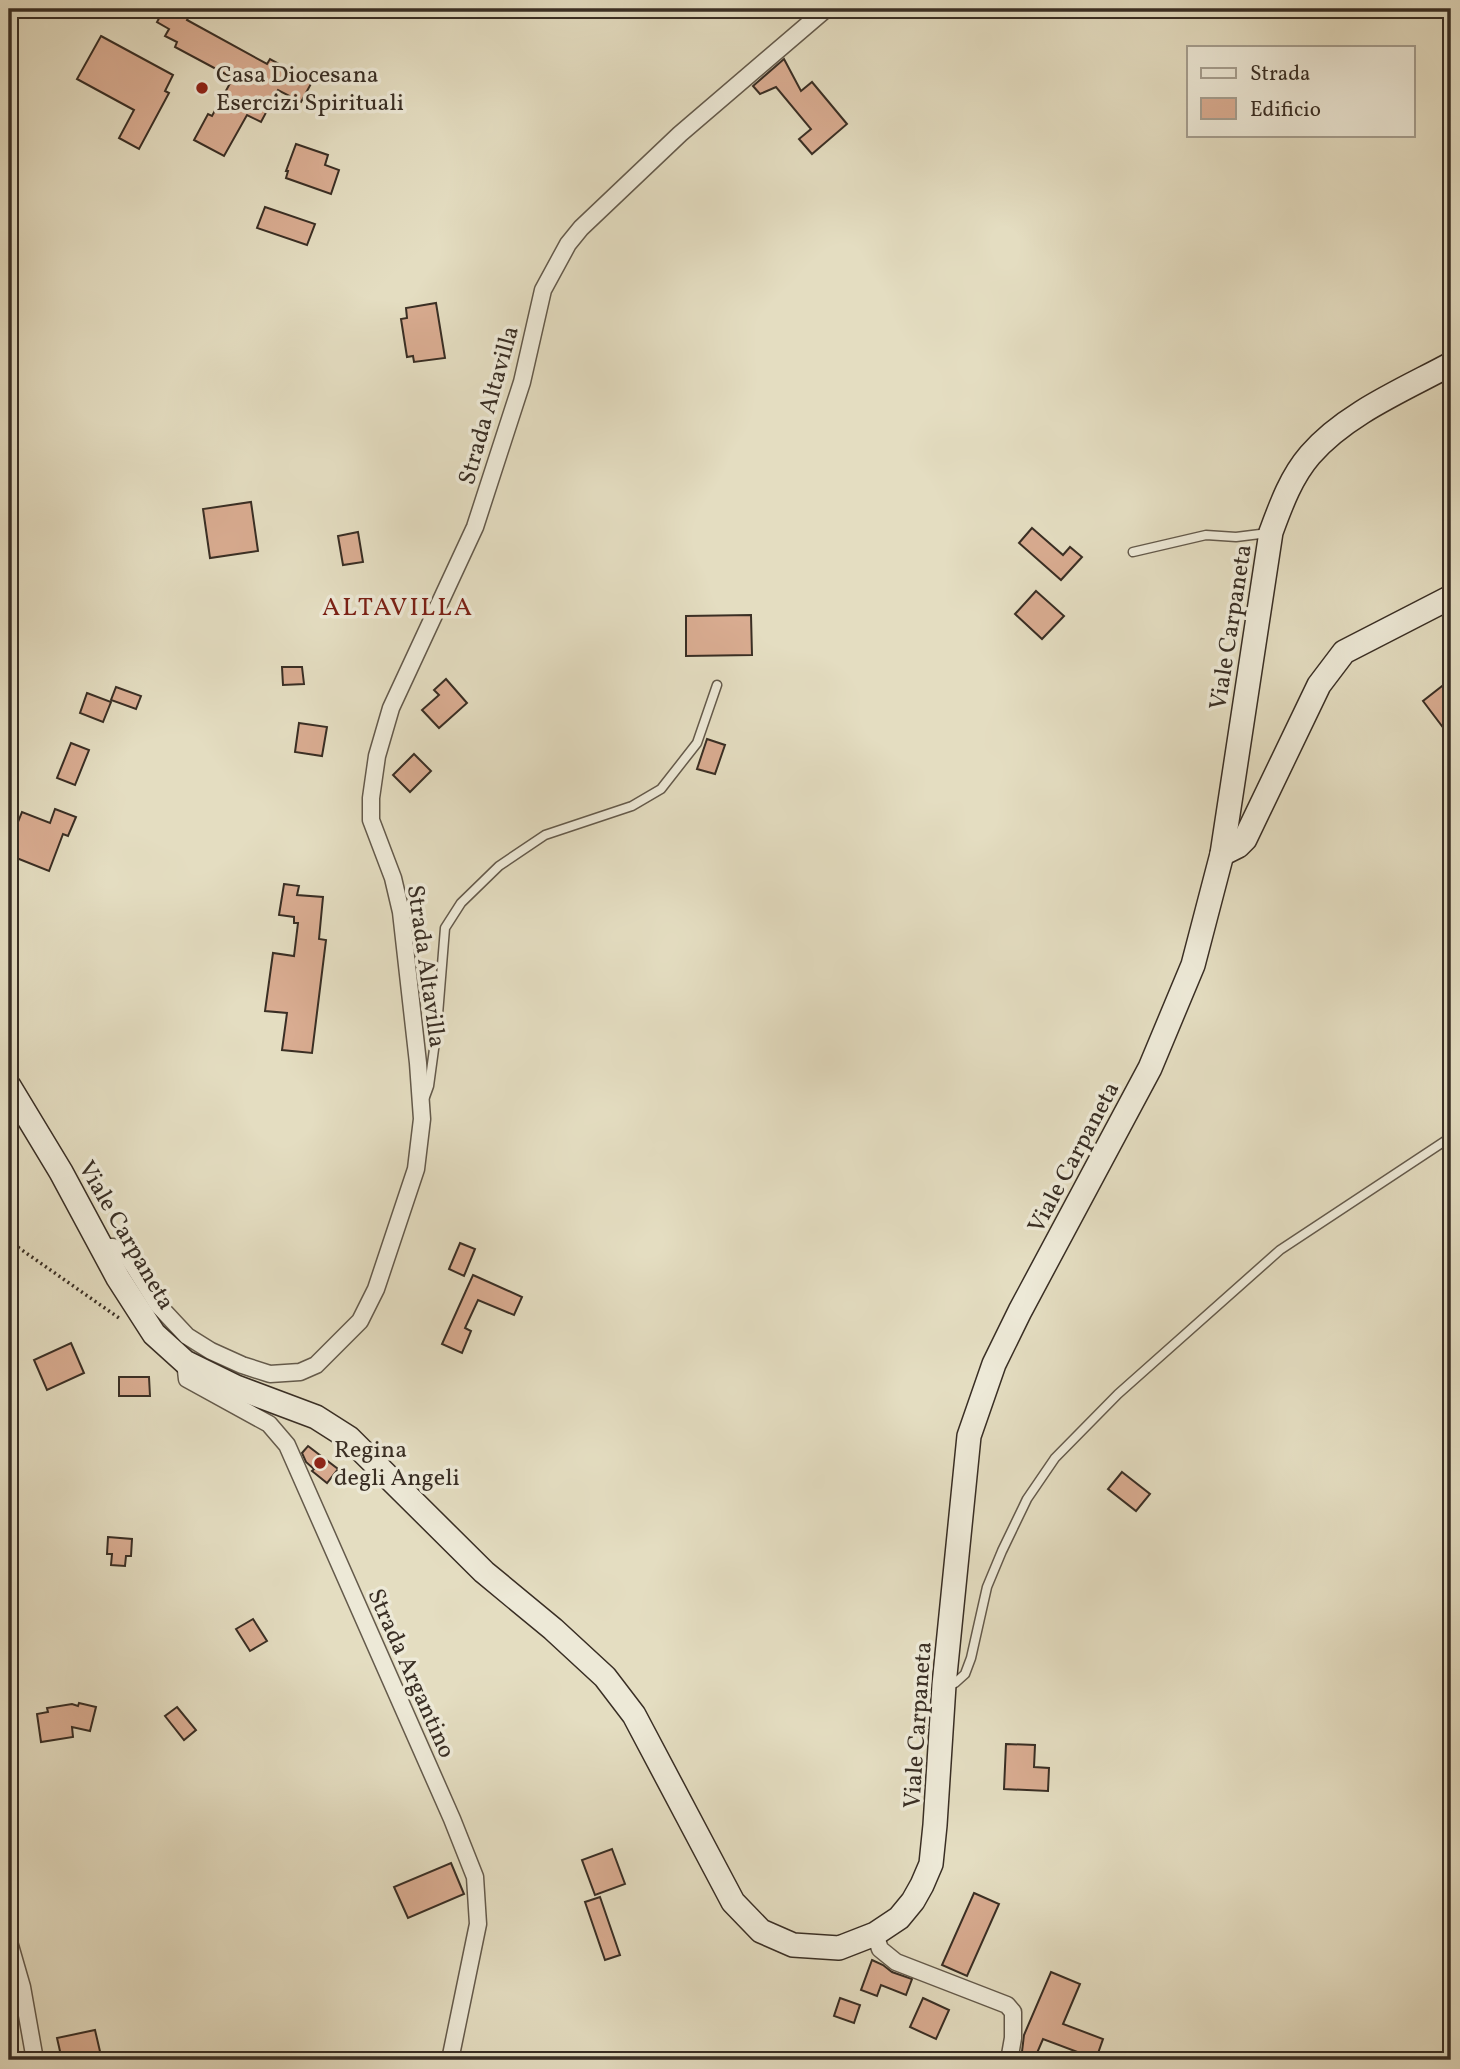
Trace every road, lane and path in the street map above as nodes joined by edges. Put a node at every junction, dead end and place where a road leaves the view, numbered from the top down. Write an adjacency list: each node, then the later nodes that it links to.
1 (826, 9): 9 (street, Strada Altavilla)
2 (1451, 364): 3 (main road, Viale Carpaneta)
3 (1271, 532): 4 (lane); 7 (main road, Viale Carpaneta)
4 (1133, 552)
5 (1451, 597): 7 (main road)
6 (716, 685): 9 (lane)
7 (1222, 854): 15 (main road, Viale Carpaneta)
8 (9, 1086): 12 (main road, Viale Carpaneta)
9 (422, 1108): 12 (street, Strada Altavilla)
10 (1451, 1137): 15 (lane)
11 (9, 1241): 13 (path)
12 (100, 1247): 14 (main road, Viale Carpaneta)
13 (121, 1319)
14 (185, 1362): 16 (main road, Viale Carpaneta); 19 (street, Strada Argantino)
15 (944, 1685): 16 (main road, Viale Carpaneta)
16 (876, 1934): 20 (street)
17 (9, 1942): 18 (street)
18 (36, 2060)
19 (450, 2060)
20 (1011, 2060)

